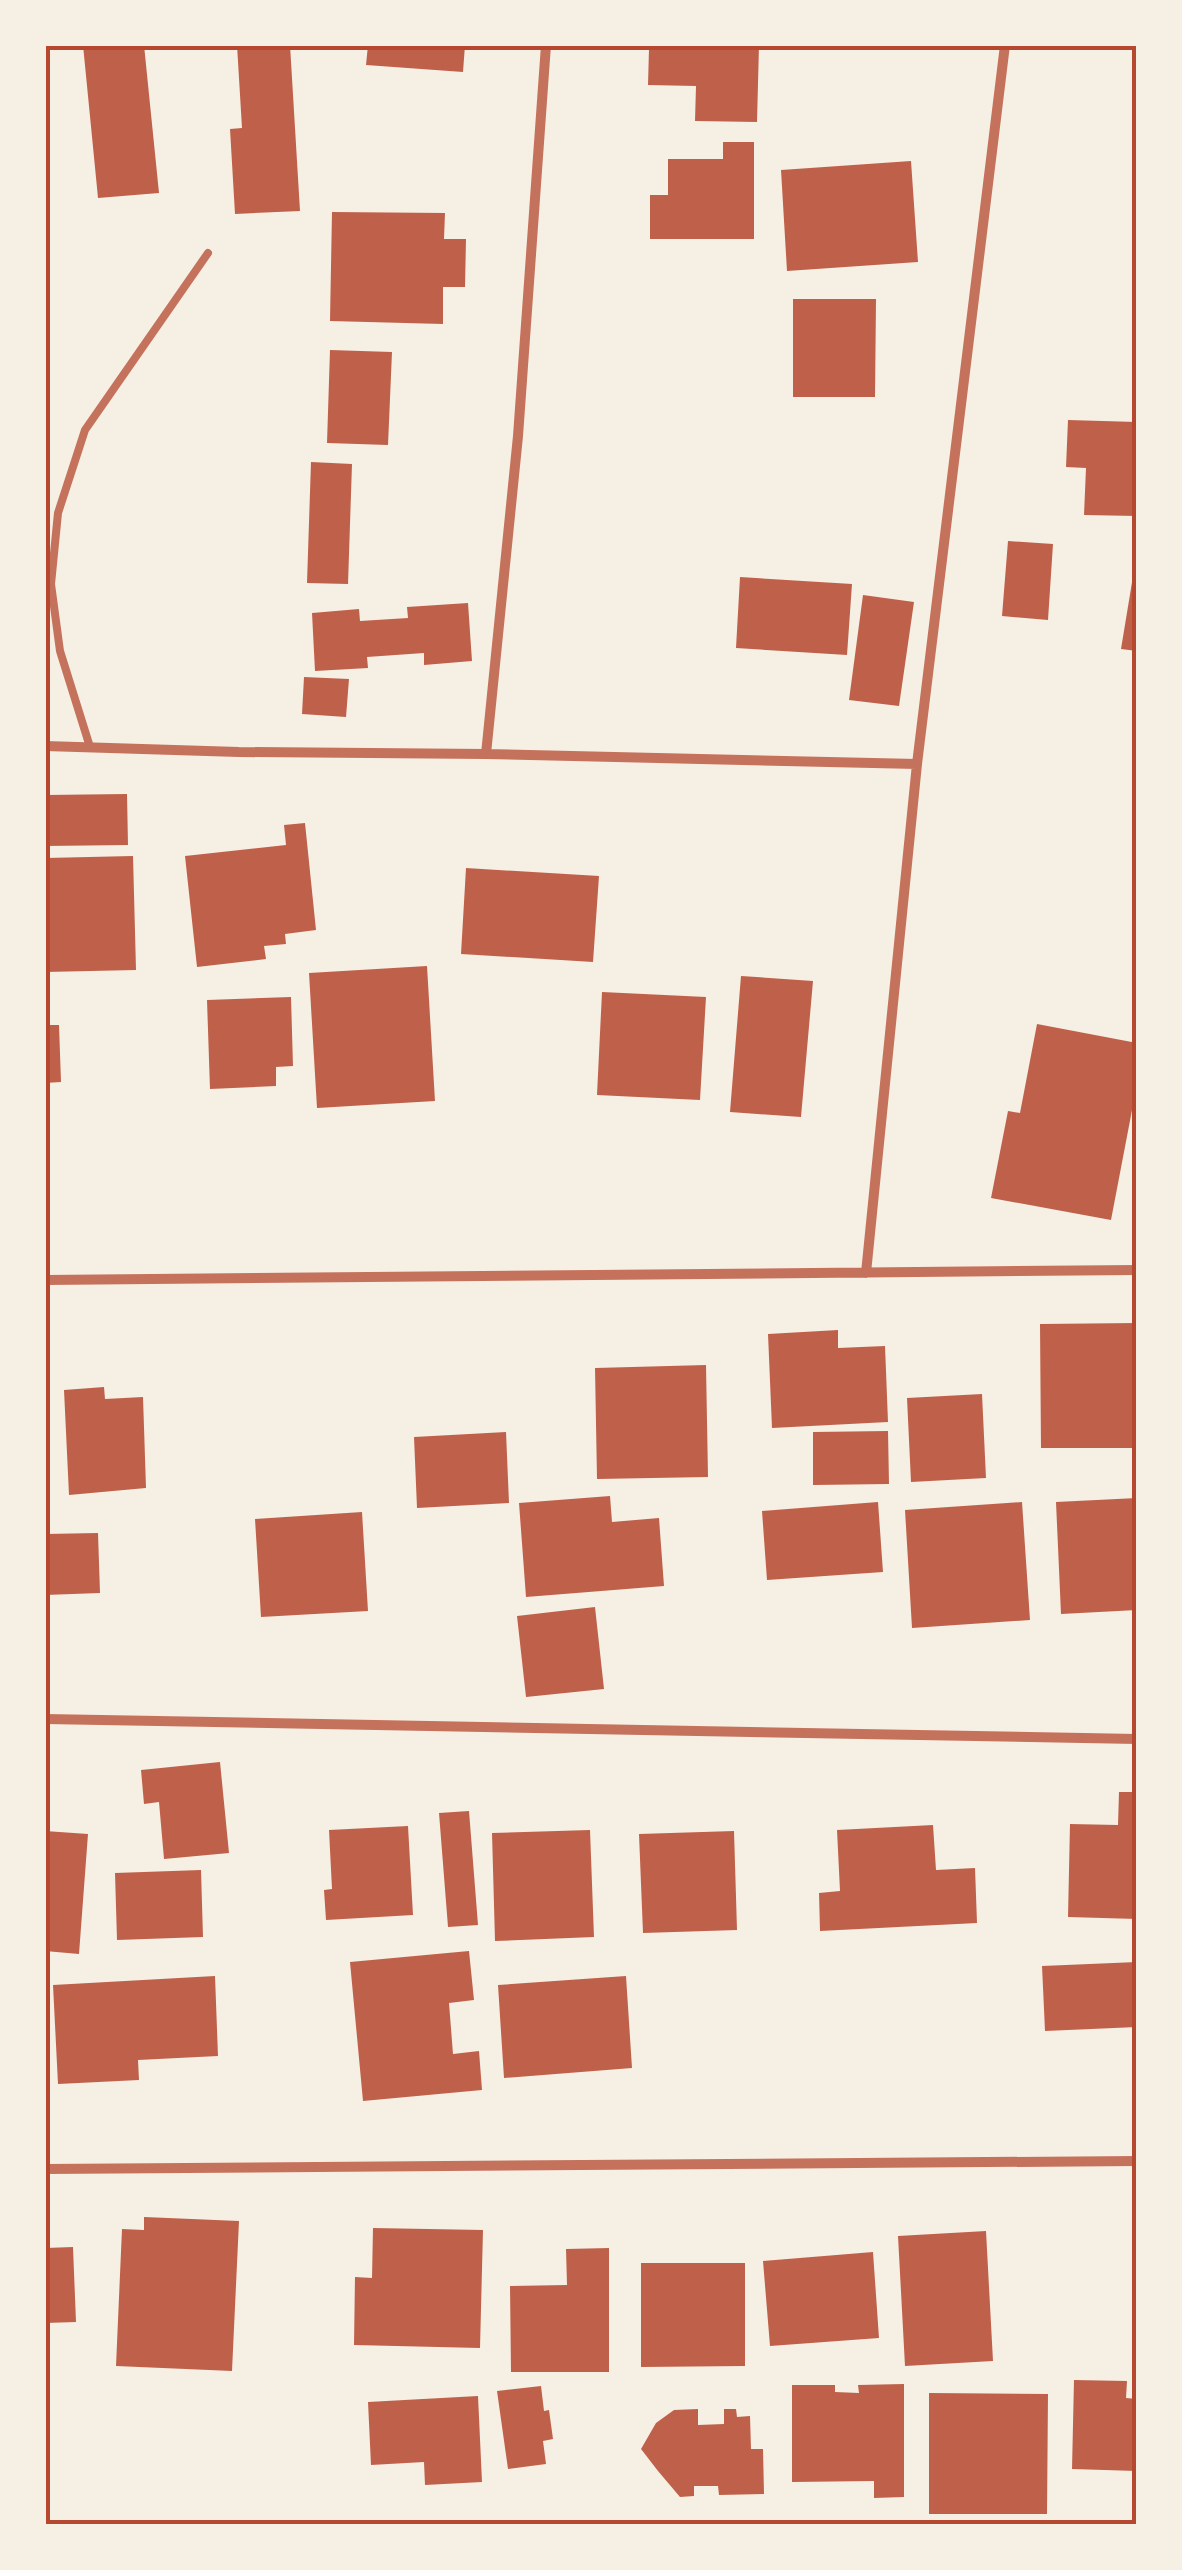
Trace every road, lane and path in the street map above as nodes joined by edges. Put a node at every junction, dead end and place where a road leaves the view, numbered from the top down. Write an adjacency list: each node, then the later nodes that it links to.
1 (546, 45): 6 (street)
2 (1005, 45): 7 (street)
3 (208, 253): 5 (lane)
4 (45, 746): 5 (street)
5 (90, 748): 6 (street)
6 (486, 754): 7 (street)
7 (917, 764): 9 (street)
8 (1137, 1270): 9 (street)
9 (866, 1273): 10 (street)
10 (45, 1280)
11 (45, 1720): 12 (street)
12 (1137, 1739)
13 (1137, 2161): 14 (street)
14 (45, 2169)

